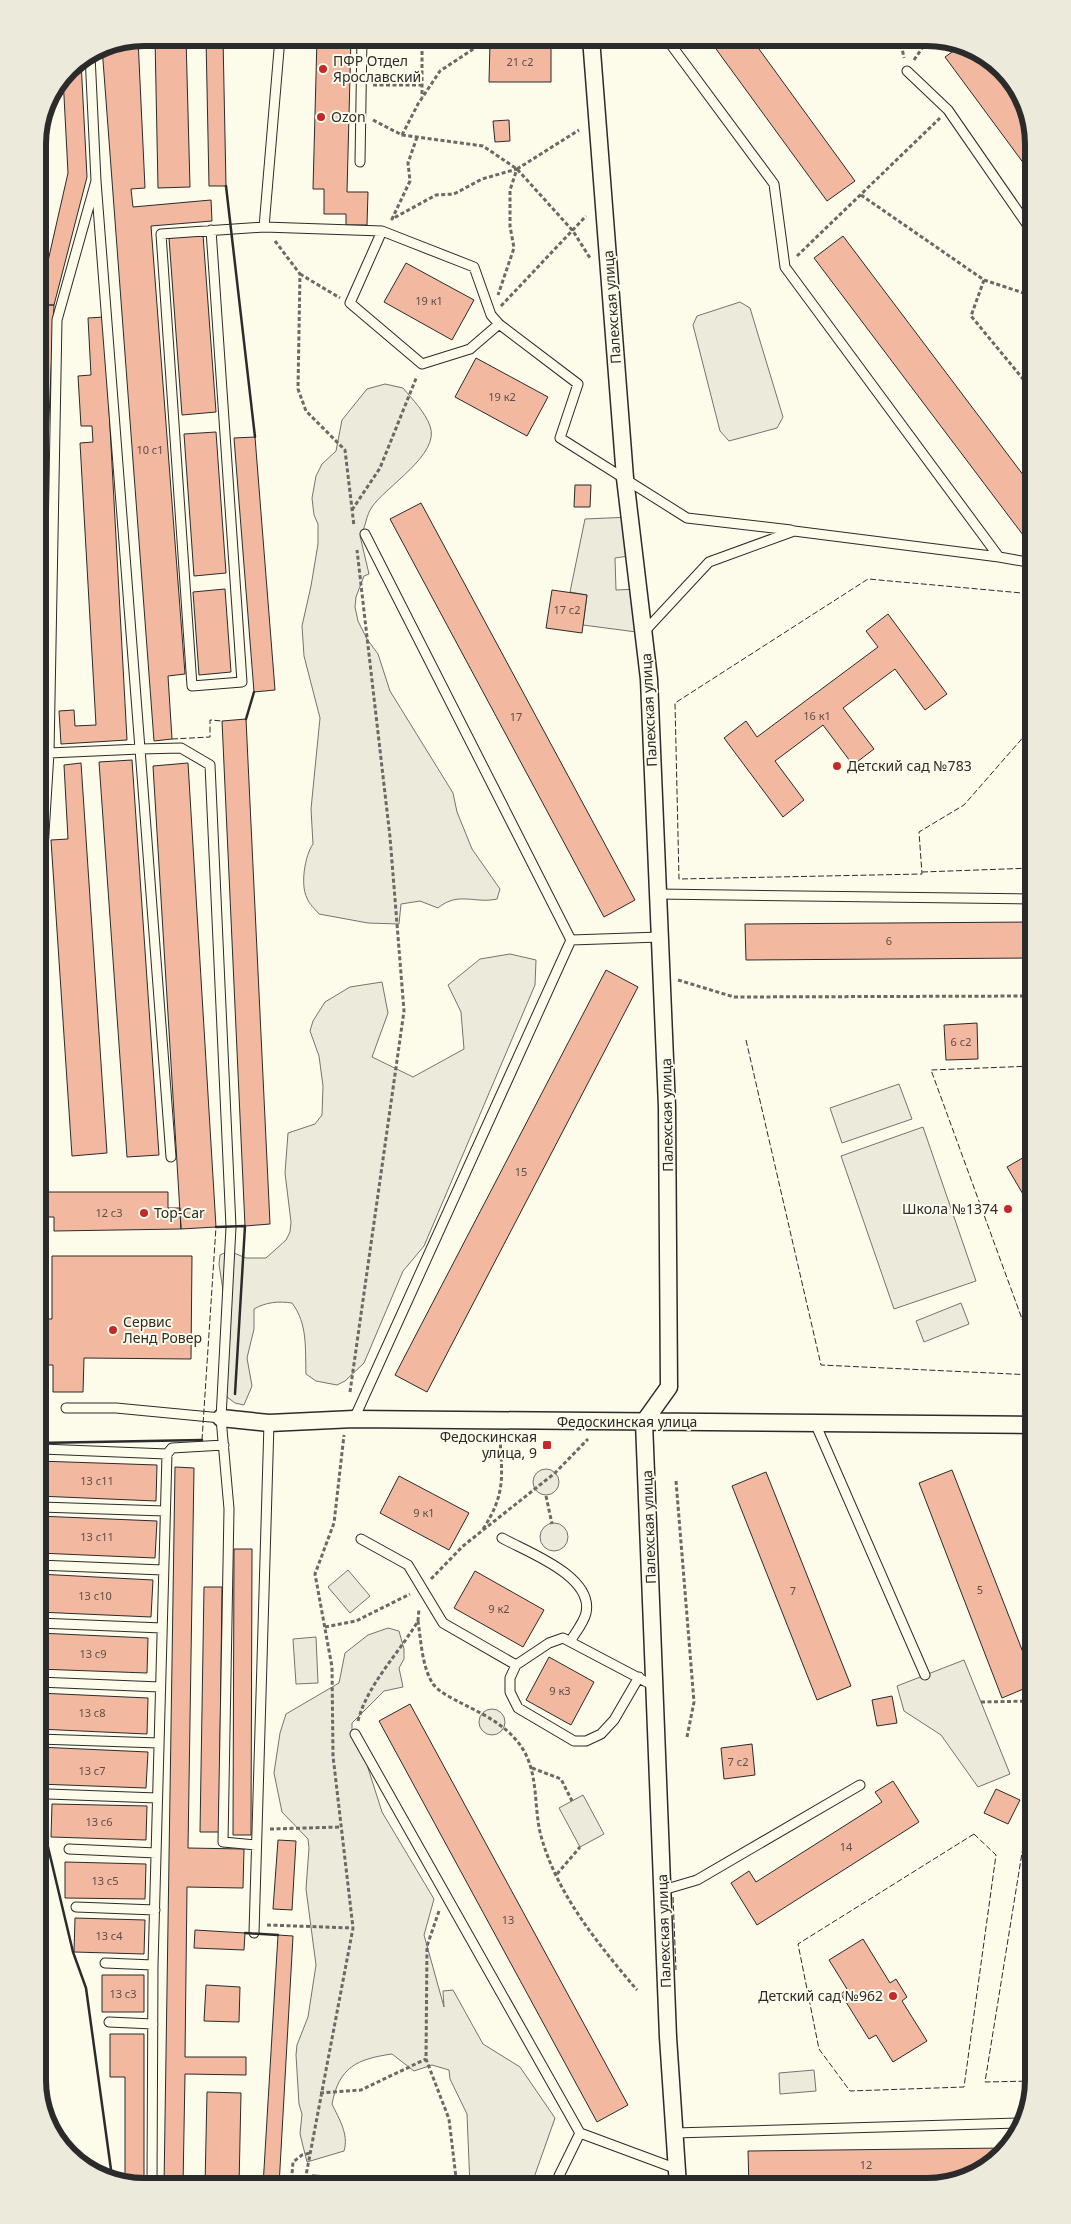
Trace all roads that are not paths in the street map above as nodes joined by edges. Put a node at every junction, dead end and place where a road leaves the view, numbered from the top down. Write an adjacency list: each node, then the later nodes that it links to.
1 (279, 46): 10 (lane)
2 (362, 46): 7 (lane)
3 (592, 46): 14 (street, Палехская улица)
4 (672, 46): 17 (lane)
5 (90, 63): 8 (lane)
6 (907, 71): 9 (lane)
7 (360, 162)
8 (96, 181): 20 (lane); 21 (lane)
9 (1025, 221)
10 (264, 227): 11 (lane); 12 (lane)
11 (211, 230): 11 (lane)
12 (382, 232): 13 (lane); 13 (lane)
13 (498, 324): 14 (lane)
14 (625, 478): 15 (lane); 19 (street, Палехская улица)
15 (794, 531): 17 (lane); 19 (lane)
16 (366, 534): 26 (lane)
17 (999, 557): 18 (lane)
18 (1025, 561)
19 (644, 632): 23 (street, Палехская улица)
20 (140, 749): 21 (lane); 27 (lane); 29 (lane)
21 (48, 753): 22 (lane)
22 (46, 788)
23 (658, 894): 24 (lane); 25 (street, Палехская улица)
24 (1025, 899)
25 (660, 938): 26 (lane); 31 (street, Палехская улица)
26 (571, 940): 30 (lane)
27 (171, 1157)
28 (66, 1408): 29 (lane)
29 (222, 1418): 32 (street, Федоскинская улица); 35 (lane)
30 (350, 1420): 31 (street, Федоскинская улица); 32 (street, Федоскинская улица)
31 (644, 1422): 33 (street, Федоскинская улица); 51 (street, Палехская улица)
32 (269, 1423): 59 (lane)
33 (815, 1423): 34 (street, Федоскинская улица); 48 (lane)
34 (1025, 1424)
35 (224, 1445): 37 (lane); 59 (lane)
36 (46, 1449): 37 (lane)
37 (167, 1454): 39 (lane)
38 (46, 1507): 39 (lane)
39 (165, 1511): 43 (lane)
40 (502, 1538): 46 (lane)
41 (362, 1539): 47 (lane)
42 (46, 1565): 43 (lane)
43 (163, 1570): 45 (lane)
44 (46, 1623): 45 (lane)
45 (162, 1628): 52 (lane)
46 (572, 1640): 47 (lane); 49 (lane)
47 (516, 1665): 49 (lane)
48 (925, 1675)
49 (639, 1677): 51 (lane)
50 (46, 1682): 52 (lane)
51 (654, 1686): 62 (street, Палехская улица)
52 (160, 1687): 55 (lane)
53 (355, 1734): 71 (lane)
54 (46, 1739): 55 (lane)
55 (159, 1743): 58 (lane)
56 (860, 1785): 62 (lane)
57 (48, 1794): 58 (lane)
58 (158, 1798): 61 (lane)
59 (256, 1845): 65 (lane)
60 (69, 1849): 61 (lane)
61 (156, 1853): 64 (lane)
62 (663, 1890): 72 (street, Палехская улица)
63 (76, 1907): 64 (lane)
64 (155, 1910): 67 (lane)
65 (254, 1929)
66 (105, 1963): 67 (lane)
67 (154, 1965): 69 (lane)
68 (109, 2022): 69 (lane)
69 (153, 2024): 74 (lane)
70 (1014, 2124): 72 (lane)
71 (580, 2133): 73 (lane); 75 (lane)
72 (674, 2133): 73 (street, Палехская улица)
73 (677, 2168): 76 (street, Палехская улица)
74 (152, 2178)
75 (558, 2178)
76 (678, 2178)

